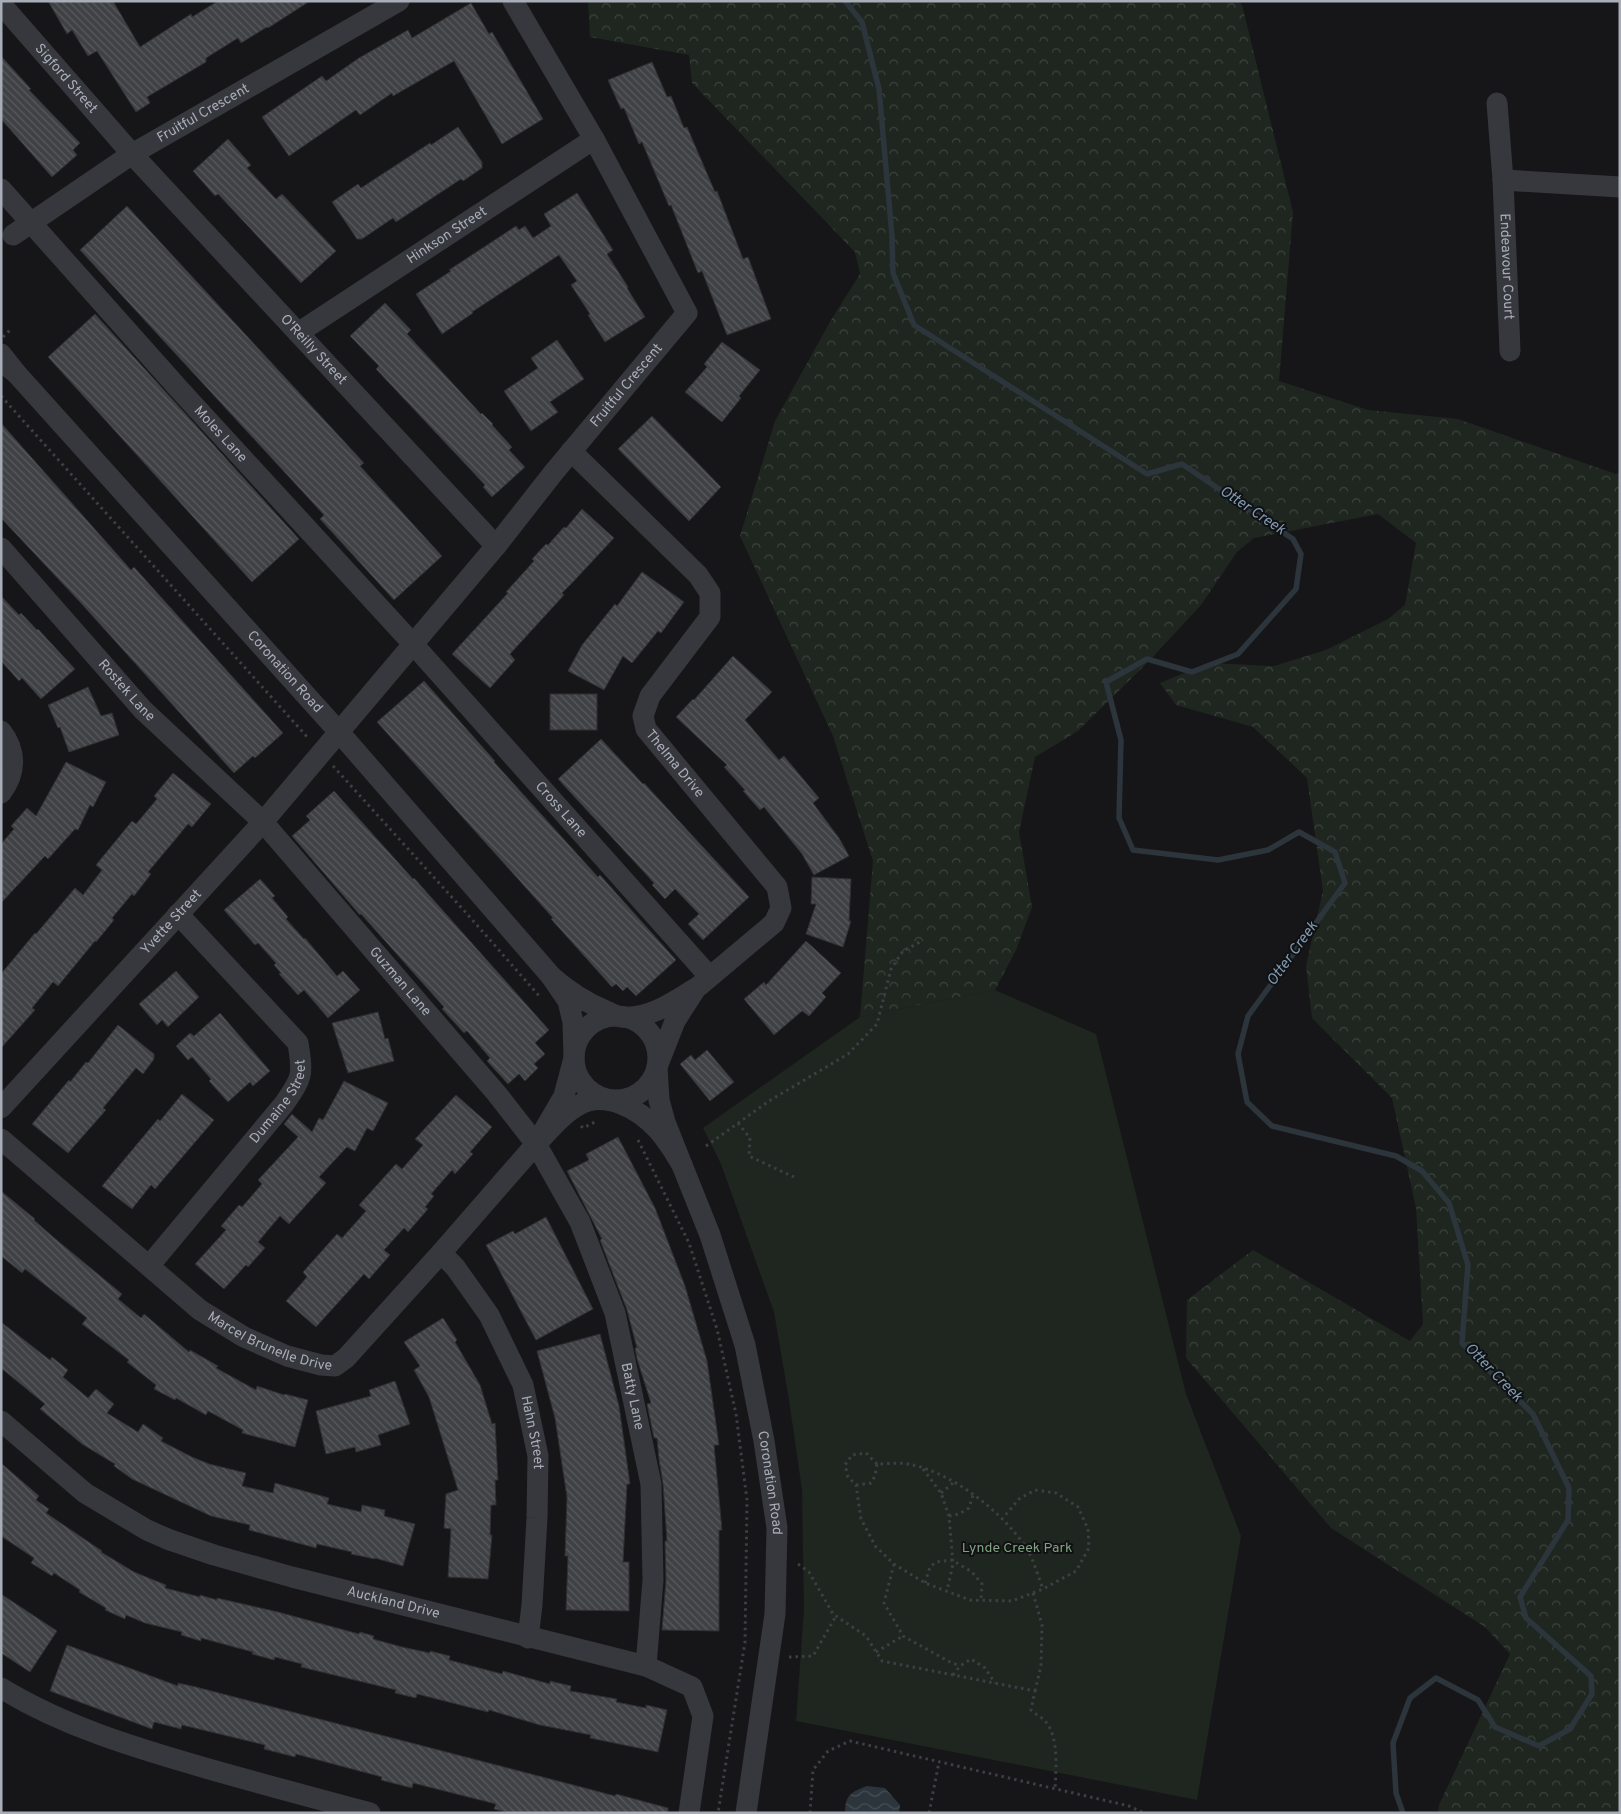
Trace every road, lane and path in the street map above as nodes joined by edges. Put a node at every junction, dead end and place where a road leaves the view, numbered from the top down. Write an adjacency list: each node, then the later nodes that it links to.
1 (399, 1): 6 (street, Fruitful Crescent)
2 (513, 1): 5 (street, Fruitful Crescent)
3 (1, 4): 6 (street, Sigford Street)
4 (1497, 103): 7 (street, Endeavour Court)
5 (594, 139): 12 (street, Hinkson Street); 17 (street, Fruitful Crescent)
6 (132, 154): 10 (street, Fruitful Crescent); 12 (street, O'Reilly Street)
7 (1503, 180): 8 (street); 13 (street, Endeavour Court)
8 (1620, 187)
9 (1, 189): 10 (street, Moles Lane)
10 (31, 222): 11 (street, Fruitful Crescent); 20 (street, Moles Lane)
11 (5, 241)
12 (298, 333): 18 (street, O'Reilly Street)
13 (1510, 351)
14 (1, 354): 15 (street, Coronation Road)
15 (8, 367): 22 (street, Coronation Road)
16 (1, 396): 23 (path)
17 (571, 452): 18 (street, Fruitful Crescent); 30 (street, Thelma Drive)
18 (496, 546): 20 (street, Fruitful Crescent)
19 (1, 548): 26 (street, Rostek Lane)
20 (413, 644): 22 (street, Fruitful Crescent); 30 (street, Cross Lane)
21 (1, 731): 25 (street)
22 (339, 732): 26 (street, Yvette Street); 29 (street, Coronation Road)
23 (303, 733)
24 (338, 772): 31 (path)
25 (1, 793)
26 (263, 822): 27 (street, Yvette Street); 42 (street, Guzman Lane)
27 (178, 914): 36 (street, Yvette Street); 47 (street, Dumaine Street)
28 (920, 942): 39 (path)
29 (551, 976): 32 (street, Coronation Road); 33 (street, Coronation Road)
30 (702, 982): 32 (street, Thelma Drive); 34 (street, Thelma Drive)
31 (546, 1004)
32 (620, 1017): 33 (street); 34 (street)
33 (574, 1058): 35 (street); 42 (street, Marcel Brunelle Drive)
34 (657, 1067): 35 (street); 44 (street, Coronation Road)
35 (604, 1099): 42 (street, Marcel Brunelle Drive); 44 (street, Coronation Road)
36 (1, 1108)
37 (577, 1120): 38 (path)
38 (604, 1121)
39 (738, 1123): 43 (path); 45 (path)
40 (636, 1136): 80 (path)
41 (1, 1139): 47 (street, Marcel Brunelle Drive)
42 (536, 1144): 46 (street, Marcel Brunelle Drive); 70 (street, Batty Lane)
43 (706, 1146)
44 (682, 1165): 81 (street, Coronation Road)
45 (794, 1177)
46 (441, 1253): 47 (street, Marcel Brunelle Drive); 67 (street, Hahn Street)
47 (149, 1266)
48 (1, 1421): 67 (street, Auckland Drive)
49 (877, 1464): 50 (path); 52 (path); 52 (path)
50 (922, 1469): 51 (path); 53 (path)
51 (954, 1483): 53 (path); 54 (path)
52 (856, 1485): 59 (path)
53 (941, 1493): 55 (path)
54 (973, 1495): 55 (path); 56 (path)
55 (950, 1516): 57 (path)
56 (1002, 1518): 61 (path); 61 (path)
57 (952, 1560): 60 (path); 62 (path); 64 (path)
58 (798, 1564): 65 (path)
59 (894, 1564): 60 (path); 66 (path)
60 (925, 1583): 62 (path)
61 (1043, 1589): 63 (path)
62 (947, 1591): 64 (path)
63 (1033, 1593): 64 (path); 75 (path)
64 (981, 1600)
65 (836, 1616): 68 (path); 69 (path)
66 (903, 1636): 68 (path); 71 (path)
67 (528, 1638): 70 (street, Auckland Drive)
68 (876, 1652): 72 (path)
69 (789, 1657)
70 (646, 1666): 79 (street, Auckland Drive)
71 (960, 1666): 72 (path); 73 (path)
72 (954, 1675): 73 (path)
73 (995, 1683): 75 (path)
74 (1, 1688): 78 (street)
75 (1035, 1691): 77 (path)
76 (939, 1762): 77 (path); 82 (path); 83 (path)
77 (1055, 1789): 84 (path)
78 (370, 1813)
79 (689, 1813)
80 (718, 1813)
81 (746, 1813)
82 (810, 1813)
83 (930, 1813)
84 (1144, 1813)

